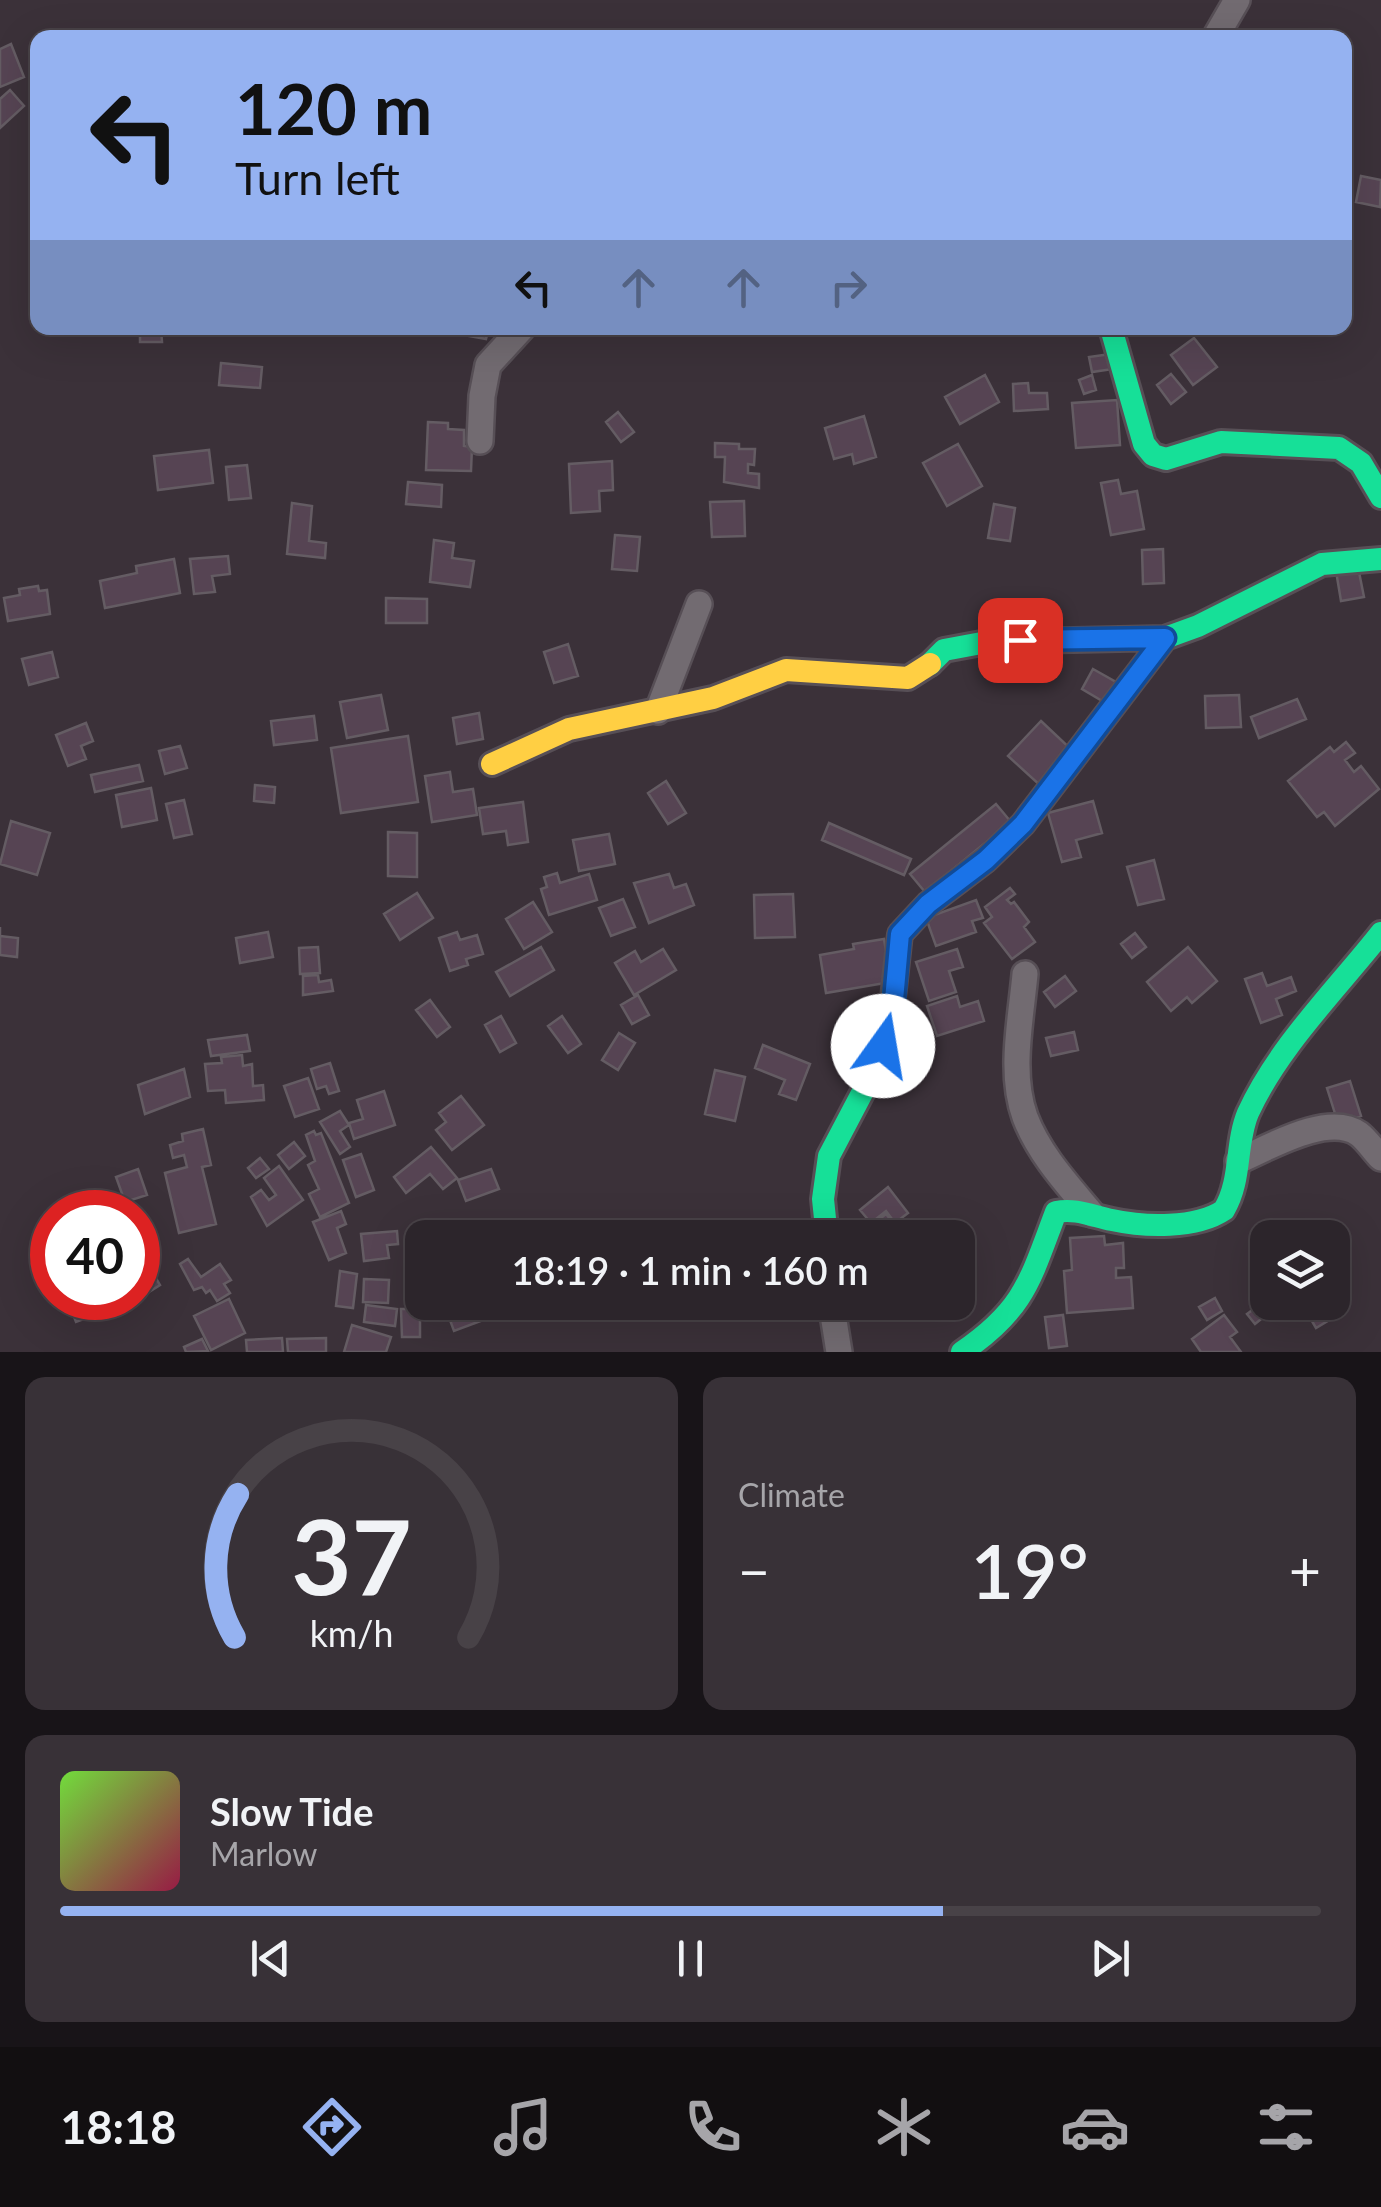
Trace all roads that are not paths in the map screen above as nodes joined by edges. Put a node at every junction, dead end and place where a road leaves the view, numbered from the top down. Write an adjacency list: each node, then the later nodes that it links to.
1 (1236, 0): 2 (street)
2 (1219, 30)
3 (516, 335): 5 (street)
4 (1112, 335): 6 (street)
5 (480, 441)
6 (1381, 496)
7 (1381, 559): 9 (street)
8 (699, 604): 10 (street)
9 (1165, 638): 10 (street); 17 (street)
10 (658, 711): 11 (street)
11 (492, 764)
12 (1381, 932): 15 (street)
13 (1026, 974): 16 (street)
14 (1381, 1158): 15 (street)
15 (1238, 1161): 16 (street)
16 (1092, 1214): 20 (street)
17 (825, 1220)
18 (834, 1320): 19 (street)
19 (839, 1352)
20 (962, 1352)

